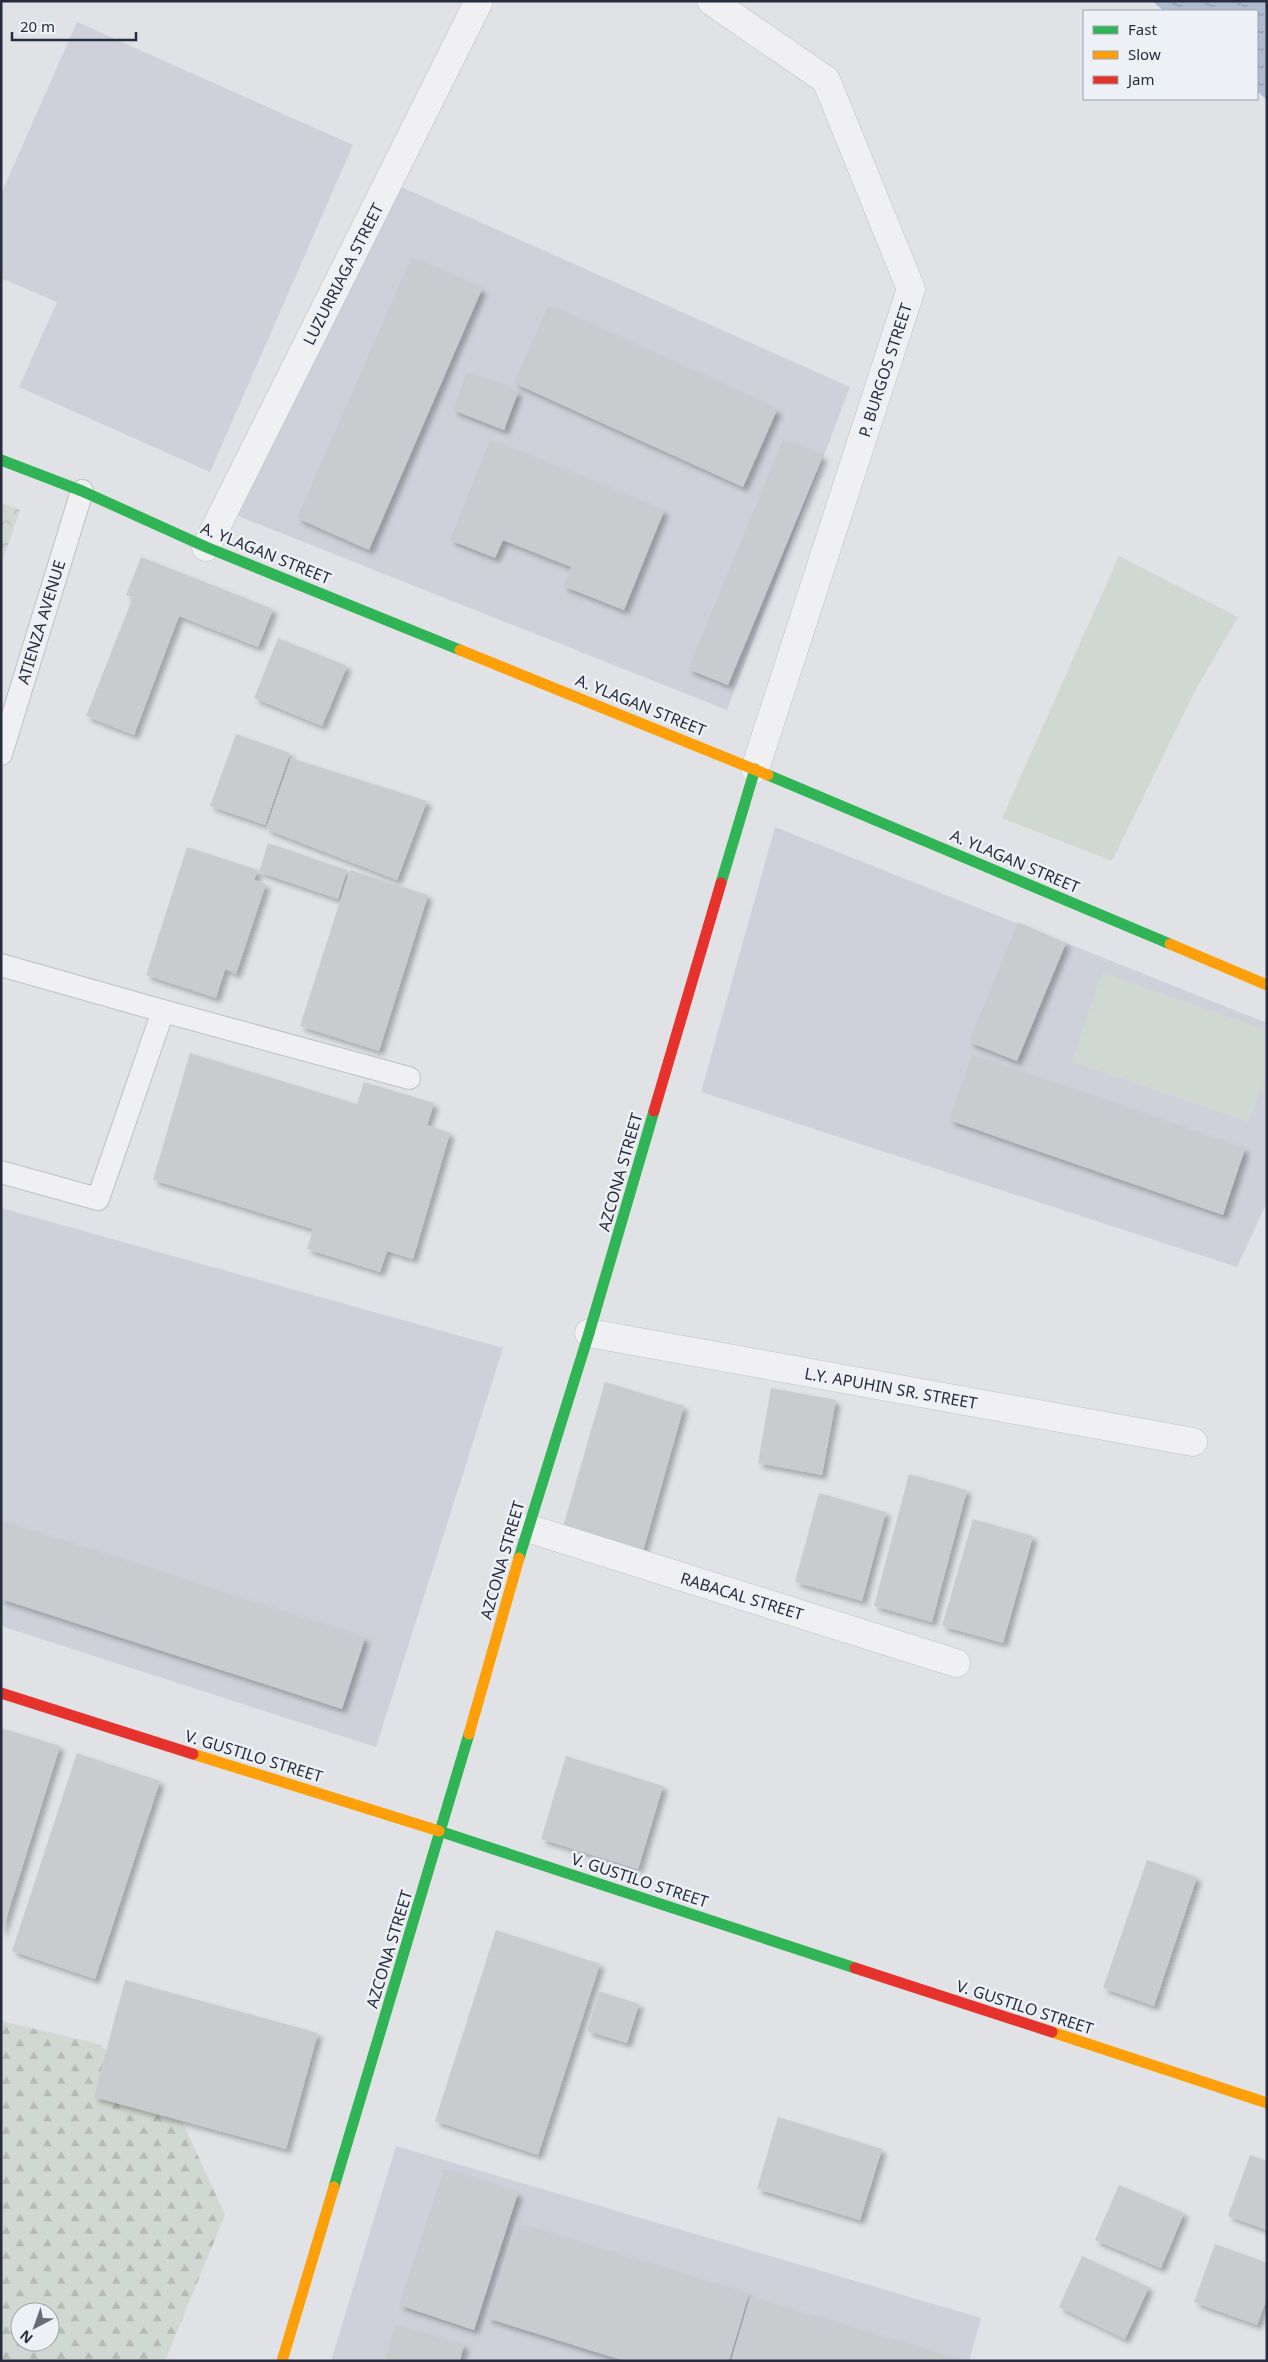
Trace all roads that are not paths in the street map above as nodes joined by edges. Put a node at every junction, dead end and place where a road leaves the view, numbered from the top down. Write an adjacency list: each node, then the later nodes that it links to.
1 (480, 1): 5 (street, LUZURRIAGA STREET)
2 (711, 1): 7 (street, P. BURGOS STREET)
3 (1, 460): 4 (street, A. YLAGAN STREET)
4 (82, 491): 5 (street, A. YLAGAN STREET); 6 (lane, ATIENZA AVENUE)
5 (206, 547): 7 (street, A. YLAGAN STREET)
6 (1, 754)
7 (755, 769): 9 (street, A. YLAGAN STREET); 13 (street, AZCONA STREET)
8 (1, 965): 10 (lane)
9 (1267, 985)
10 (162, 1011): 11 (lane); 12 (lane)
11 (409, 1078)
12 (1, 1172)
13 (589, 1333): 14 (street, L.Y. APUHIN SR. STREET); 15 (street, AZCONA STREET)
14 (1193, 1442)
15 (527, 1528): 16 (street, RABACAL STREET); 18 (street, AZCONA STREET)
16 (956, 1663)
17 (1, 1693): 18 (street, V. GUSTILO STREET)
18 (441, 1832): 19 (street, V. GUSTILO STREET); 20 (street, AZCONA STREET)
19 (1267, 2103)
20 (282, 2361)

